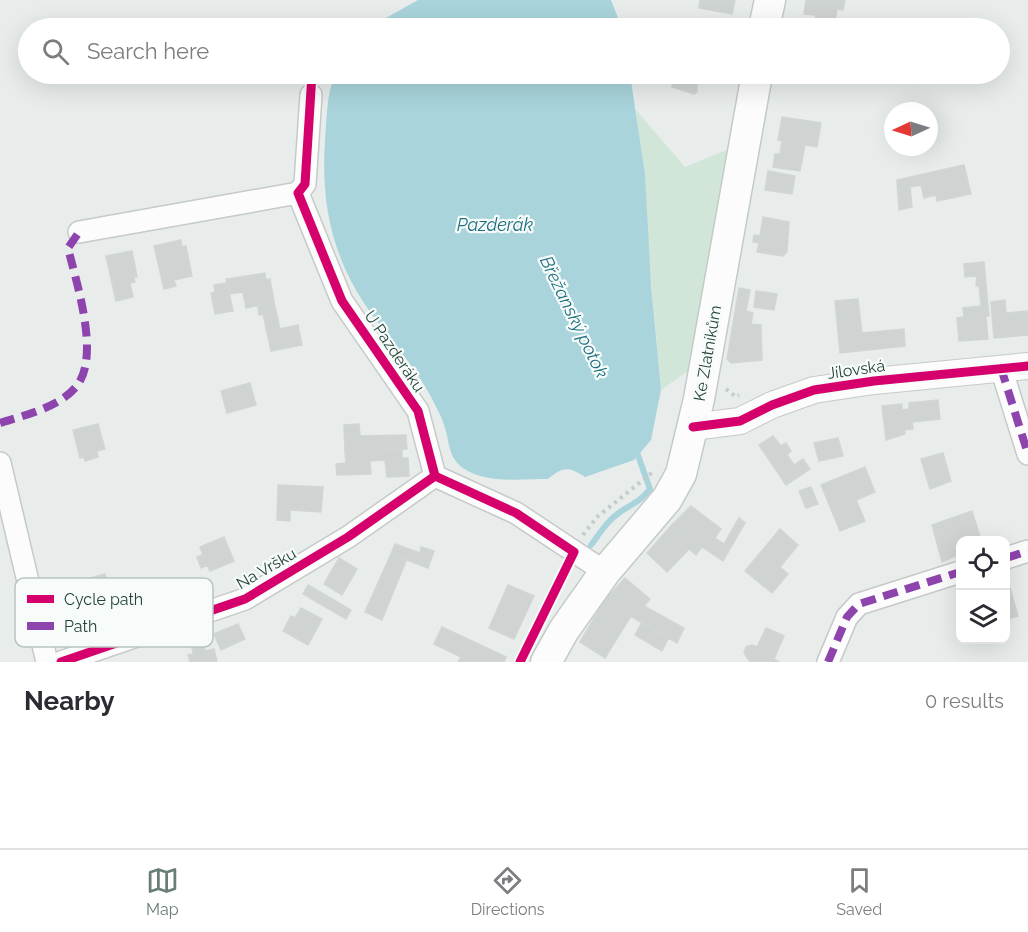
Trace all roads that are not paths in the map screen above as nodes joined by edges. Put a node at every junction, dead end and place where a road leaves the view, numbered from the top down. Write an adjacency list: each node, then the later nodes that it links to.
1 (770, 0): 2 (main road)
2 (767, 18)
3 (755, 84): 9 (main road, Ke Zlatníkům)
4 (311, 95): 5 (street)
5 (298, 193): 6 (street); 12 (street, U Pazderáku)
6 (79, 232)
7 (1028, 366): 8 (street, Jílovská)
8 (1001, 368): 9 (street, Jílovská); 10 (street)
9 (693, 427): 15 (main road, Ke Zlatníkům)
10 (1028, 454)
11 (0, 463): 17 (street)
12 (435, 476): 15 (street); 18 (street, Na Vršku)
13 (1028, 550): 14 (street)
14 (1010, 556)
15 (605, 572): 23 (main road, Ke Zlatníkům)
16 (956, 573): 24 (street)
17 (27, 578)
18 (213, 610)
19 (43, 647): 21 (street)
20 (105, 647): 22 (street, Na Vršku)
21 (47, 662)
22 (61, 662)
23 (546, 662)
24 (828, 662)

